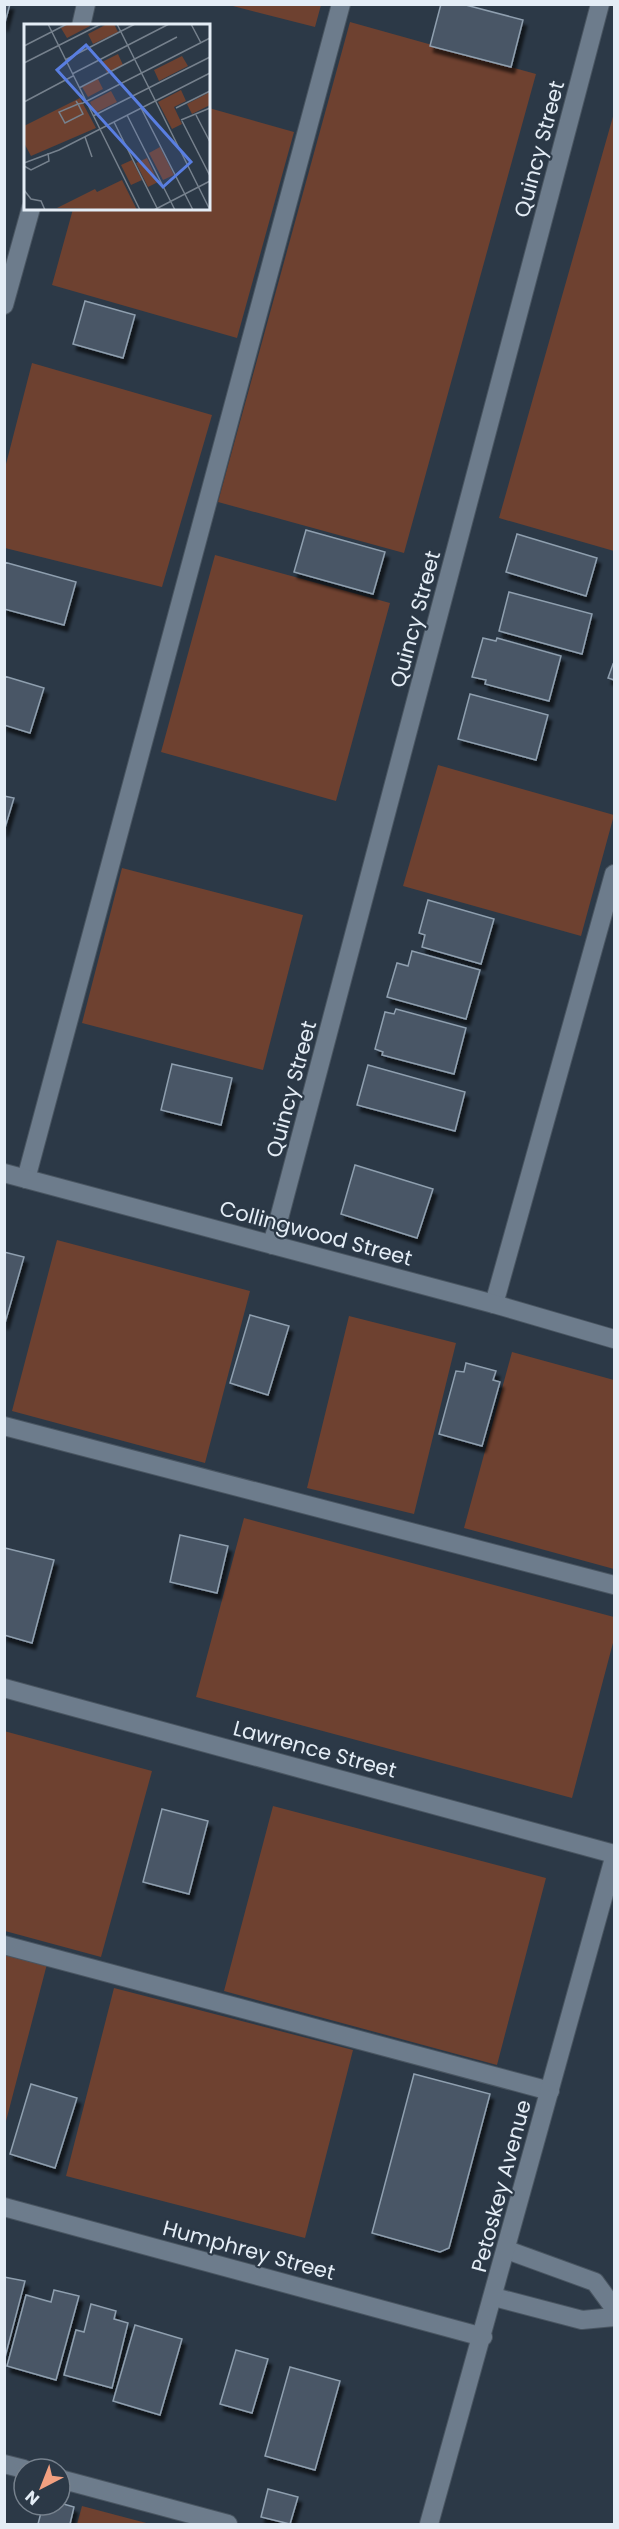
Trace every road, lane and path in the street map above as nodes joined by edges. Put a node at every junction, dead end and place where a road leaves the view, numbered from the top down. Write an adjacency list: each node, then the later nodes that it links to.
1 (86, 4): 4 (street)
2 (341, 4): 9 (street)
3 (600, 4): 10 (street, Quincy Street)
4 (81, 24)
5 (30, 210): 6 (street)
6 (4, 305)
7 (615, 874): 11 (street)
8 (4, 1173): 9 (street, Collingwood Street)
9 (26, 1179): 10 (street, Collingwood Street)
10 (273, 1245): 11 (street, Collingwood Street)
11 (494, 1304): 12 (street, Collingwood Street)
12 (615, 1339)
13 (4, 1426): 14 (street)
14 (615, 1586)
15 (4, 1688): 16 (street, Lawrence Street)
16 (615, 1854)
17 (615, 1858): 19 (street, Petoskey Avenue)
18 (4, 1945): 19 (street)
19 (550, 2091): 21 (street, Petoskey Avenue)
20 (4, 2207): 25 (street, Humphrey Street)
21 (507, 2250): 22 (street, Petoskey Avenue); 23 (street)
22 (494, 2297): 24 (street); 25 (street, Petoskey Avenue)
23 (615, 2308)
24 (615, 2317)
25 (483, 2337): 28 (street, Petoskey Avenue)
26 (72, 2482): 27 (street)
27 (228, 2524)
28 (429, 2524)

